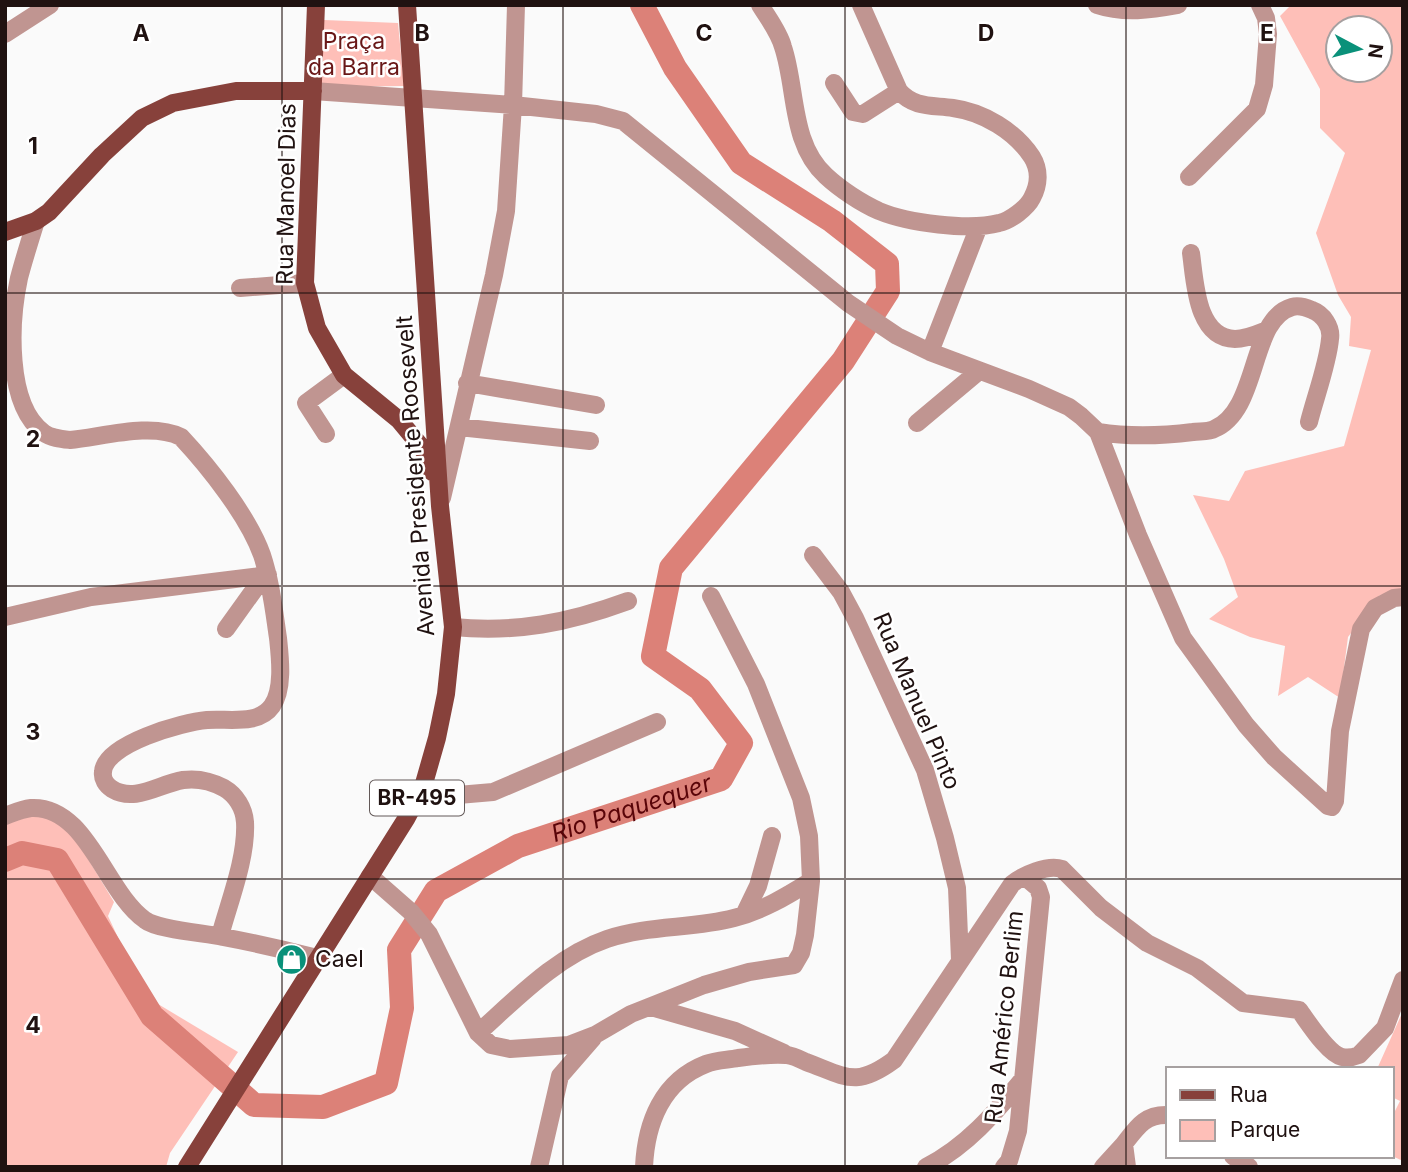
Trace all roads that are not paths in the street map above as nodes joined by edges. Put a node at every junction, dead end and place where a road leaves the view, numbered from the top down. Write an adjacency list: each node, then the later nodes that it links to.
1 (50, 5): 11 (street)
2 (316, 5): 13 (main road, Rua Manoel Dias / BR-495)
3 (407, 5): 15 (main road, Avenida Presidente Roosevelt / BR-495)
4 (516, 5): 16 (street)
5 (760, 5): 19 (street)
6 (861, 5): 14 (street)
7 (1097, 5): 10 (street)
8 (1178, 5): 10 (street)
9 (1260, 5): 17 (street)
10 (1136, 8)
11 (5, 34)
12 (834, 83): 14 (street)
13 (313, 91): 15 (street); 18 (main road); 22 (main road, Rua Manoel Dias / BR-495)
14 (899, 92): 19 (street)
15 (414, 97): 16 (street); 29 (main road, Avenida Presidente Roosevelt / BR-495)
16 (513, 105): 25 (street); 28 (street)
17 (1189, 177)
18 (36, 221): 20 (main road); 40 (street)
19 (979, 226): 25 (street)
20 (5, 232)
21 (1191, 253): 24 (street)
22 (305, 283): 23 (street); 27 (main road, Rua Manoel Dias / BR-495)
23 (240, 288)
24 (1267, 330): 32 (street); 35 (street)
25 (930, 352): 26 (street)
26 (979, 371): 33 (street); 35 (street)
27 (344, 375): 31 (main road, Rua Manoel Dias / BR-495); 36 (street)
28 (467, 383): 30 (street); 34 (street)
29 (434, 404): 31 (main road); 38 (main road, Avenida Presidente Roosevelt / BR-495)
30 (596, 405)
31 (398, 421): 38 (main road, Rua Manoel Dias / BR-495)
32 (1309, 422)
33 (917, 423)
34 (459, 426): 37 (street); 38 (street)
35 (1098, 432): 42 (street)
36 (326, 433)
37 (590, 441)
38 (440, 506): 45 (main road, Avenida Presidente Roosevelt / BR-495)
39 (813, 555): 57 (street, Rua Manuel Pinto)
40 (266, 575): 44 (street); 46 (street); 55 (street)
41 (710, 596): 53 (street)
42 (1403, 597)
43 (628, 601): 45 (street)
44 (5, 617)
45 (453, 627): 48 (main road, Avenida Presidente Roosevelt / BR-495)
46 (226, 629)
47 (657, 722): 48 (street)
48 (423, 787): 51 (main road, Avenida Presidente Roosevelt / BR-495)
49 (5, 816): 55 (street)
50 (772, 836): 54 (street)
51 (370, 876): 56 (main road, Avenida Presidente Roosevelt / BR-495); 60 (street)
52 (1025, 877): 57 (street); 58 (street); 63 (street, Rua Américo Berlim)
53 (811, 881): 54 (street); 59 (street)
54 (744, 915): 60 (street)
55 (220, 936): 56 (street)
56 (317, 958): 66 (main road, Avenida Presidente Roosevelt / BR-495)
57 (960, 960): 62 (street)
58 (1403, 980)
59 (651, 1007): 61 (street); 62 (street)
60 (478, 1033): 61 (street)
61 (595, 1035): 67 (street)
62 (788, 1055): 68 (street)
63 (1025, 1077): 69 (street); 70 (street, Rua Américo Berlim)
64 (1166, 1115): 65 (street)
65 (1124, 1144): 71 (street); 72 (street)
66 (187, 1167)
67 (540, 1167)
68 (644, 1167)
69 (926, 1167)
70 (1004, 1167)
71 (1103, 1167)
72 (1127, 1167)

